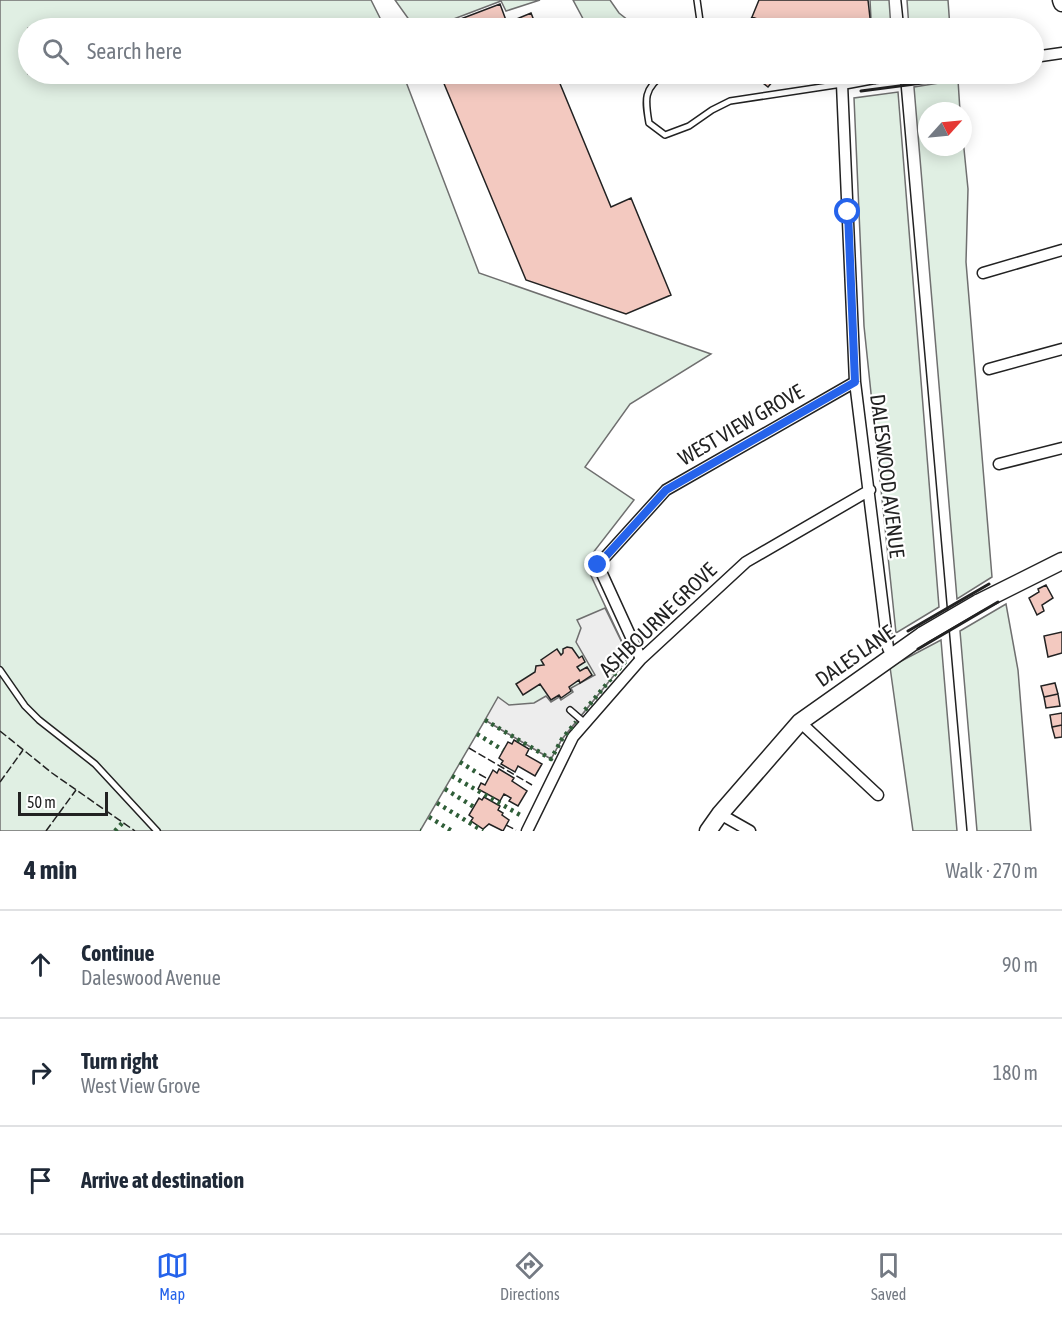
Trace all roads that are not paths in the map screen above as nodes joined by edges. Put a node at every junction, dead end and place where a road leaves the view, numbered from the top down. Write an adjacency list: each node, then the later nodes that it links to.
1 (697, 0): 2 (lane)
2 (700, 18)
3 (1062, 53): 4 (street)
4 (1044, 56)
5 (654, 84): 6 (lane)
6 (842, 84): 11 (street, DALESWOOD AVENUE)
7 (1062, 250): 8 (street)
8 (983, 273)
9 (1062, 349): 10 (street)
10 (989, 369)
11 (855, 382): 14 (street, DALESWOOD AVENUE); 17 (street, WEST VIEW GROVE)
12 (1062, 447): 13 (street)
13 (999, 464)
14 (870, 490): 16 (street, DALESWOOD AVENUE); 17 (street, ASHBOURNE GROVE)
15 (1062, 561): 16 (main road, DALES LANE, bridge)
16 (892, 656): 20 (main road, DALES LANE)
17 (641, 659): 21 (street, ASHBOURNE GROVE)
18 (0, 670): 24 (lane)
19 (570, 710): 21 (lane)
20 (800, 722): 22 (street); 23 (main road, DALES LANE)
21 (585, 723): 25 (street, ASHBOURNE GROVE)
22 (878, 795)
23 (720, 814): 26 (main road, DALES LANE); 27 (street)
24 (157, 831)
25 (527, 831)
26 (708, 831)
27 (750, 831)

